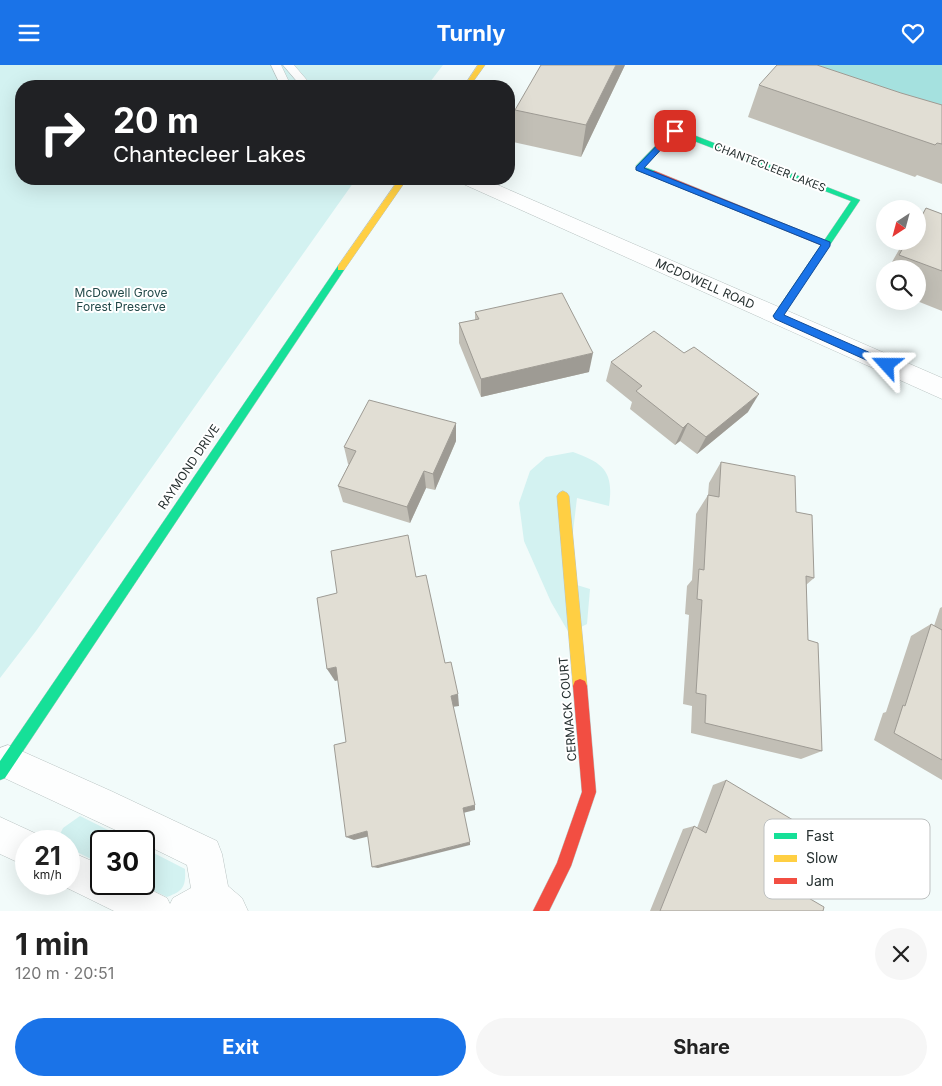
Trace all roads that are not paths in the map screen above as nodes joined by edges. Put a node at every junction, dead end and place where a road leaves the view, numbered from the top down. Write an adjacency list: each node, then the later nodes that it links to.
1 (276, 65): 4 (lane)
2 (288, 65): 5 (lane)
3 (482, 65): 6 (street)
4 (283, 80)
5 (302, 80)
6 (472, 80)
7 (399, 185): 13 (street, RAYMOND DRIVE)
8 (482, 185): 10 (street, MCDOWELL ROAD)
9 (826, 244): 9 (street, CHANTECLEER LAKES); 10 (street, CHANTECLEER LAKES)
10 (778, 316): 11 (street, MCDOWELL ROAD)
11 (942, 389)
12 (563, 496): 19 (street, CERMACK COURT)
13 (4, 767): 17 (street)
14 (0, 835): 15 (street)
15 (15, 843)
16 (80, 874): 18 (street)
17 (208, 906)
18 (154, 911)
19 (541, 911)

